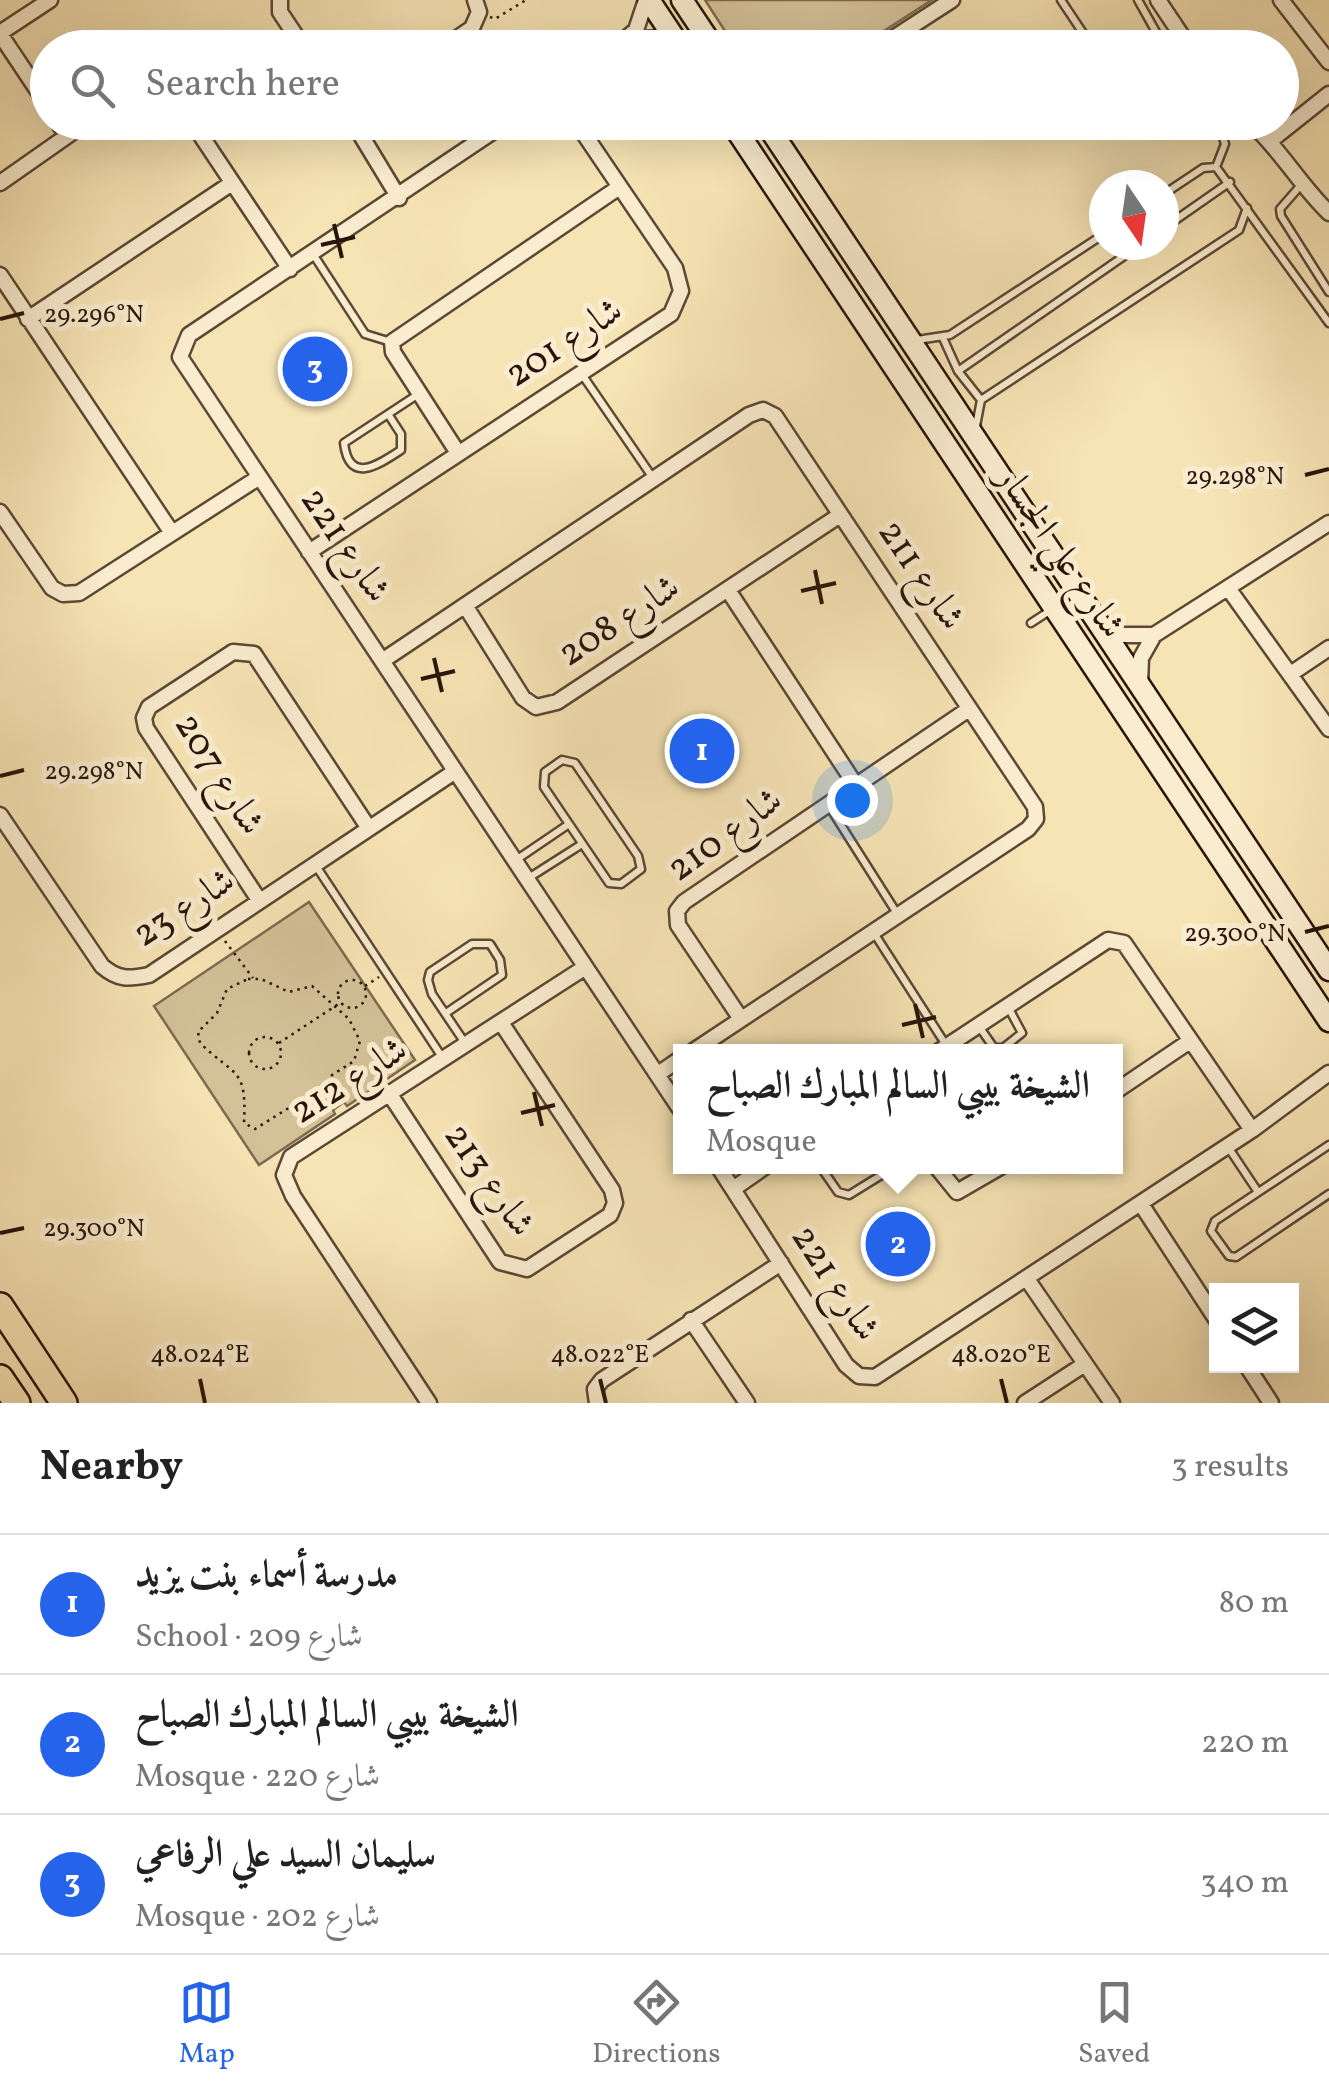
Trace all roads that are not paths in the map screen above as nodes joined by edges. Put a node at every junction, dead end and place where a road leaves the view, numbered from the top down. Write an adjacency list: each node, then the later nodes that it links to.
1 (50, 0): 20 (street)
2 (279, 0): 11 (street)
3 (647, 0): 13 (street); 14 (street)
4 (682, 0): 15 (street)
5 (952, 0): 16 (street)
6 (1061, 0): 17 (lane)
7 (1138, 0): 18 (lane)
8 (1158, 0): 19 (street)
9 (1281, 0): 21 (street)
10 (477, 6): 12 (street)
11 (292, 30)
12 (469, 30)
13 (633, 30)
14 (668, 30)
15 (702, 30)
16 (906, 30)
17 (1081, 30)
18 (1156, 30)
19 (1178, 30)
20 (0, 34): 22 (street)
21 (1329, 62)
22 (30, 79)
23 (1329, 94): 24 (street)
24 (1299, 118)
25 (49, 140): 36 (street)
26 (204, 140): 37 (street)
27 (364, 140): 41 (street)
28 (481, 140): 41 (street, شارع 221)
29 (587, 140): 40 (street, شارع 201)
30 (742, 140): 47 (street, شارع علي الجسار)
31 (785, 140): 45 (street, شارع علي الجسار)
32 (1223, 140): 34 (lane)
33 (1270, 141): 39 (street)
34 (1216, 167): 35 (lane); 38 (lane)
35 (1230, 182): 42 (lane); 44 (lane)
36 (0, 183)
37 (232, 183): 50 (street); 55 (street)
38 (1179, 184)
39 (1300, 185): 43 (street); 53 (lane)
40 (618, 188): 59 (street); 60 (street, شارع 201)
41 (398, 198): 48 (street, شارع 221)
42 (1247, 208): 56 (lane); 63 (lane)
43 (1329, 213)
44 (1179, 218)
45 (837, 231): 47 (street); 52 (street, شارع علي الجسار)
46 (1089, 244): 57 (lane)
47 (813, 247): 54 (street, شارع علي الجسار)
48 (313, 254): 50 (street, شارع 221); 59 (lane)
49 (1119, 260): 61 (lane)
50 (290, 269): 67 (street, شارع 221)
51 (0, 274): 55 (street)
52 (873, 285): 54 (street); 58 (street, شارع علي الجسار)
53 (1329, 292)
54 (848, 300): 77 (street, شارع علي الجسار)
55 (28, 318): 72 (street)
56 (1329, 322)
57 (944, 338): 58 (lane); 61 (lane)
58 (909, 340): 65 (street, شارع علي الجسار)
59 (392, 342): 62 (street)
60 (580, 372): 66 (street, شارع 201); 68 (lane)
61 (958, 372): 63 (lane)
62 (418, 394): 64 (lane); 66 (street)
63 (981, 400): 65 (lane)
64 (388, 414): 64 (lane)
65 (977, 441): 79 (street, شارع علي الجسار)
66 (458, 453): 73 (street, شارع 201)
67 (258, 478): 72 (street); 73 (street, شارع 221)
68 (654, 480): 70 (street, شارع 211); 76 (street, شارع 211)
69 (0, 512): 72 (street)
70 (840, 515): 75 (street, شارع 208); 85 (street, شارع 211)
71 (1329, 524): 74 (street)
72 (172, 533)
73 (309, 552): 82 (street, شارع 221)
74 (1228, 588): 80 (street); 83 (street)
75 (728, 590): 76 (street, شارع 208); 88 (street)
76 (466, 607): 82 (street, شارع 211)
77 (1054, 608): 78 (lane); 93 (street, شارع علي الجسار)
78 (1031, 623)
79 (1106, 635): 80 (street); 84 (street, شارع علي الجسار)
80 (1154, 635): 84 (street)
81 (1329, 648): 83 (street)
82 (382, 661): 87 (street, شارع 221)
83 (1292, 673): 86 (street)
84 (1140, 686): 90 (street, شارع علي الجسار)
85 (968, 708): 88 (street, شارع 210); 102 (street, شارع 211)
86 (1329, 729)
87 (454, 772): 94 (street, شارع 23); 98 (street, شارع 221)
88 (855, 784): 89 (street, شارع 210)
89 (826, 803): 102 (lane); 108 (street, شارع 210)
90 (1223, 811): 93 (street); 95 (street, شارع علي الجسار)
91 (0, 815): 101 (street, شارع 23)
92 (569, 824): 96 (lane); 96 (lane); 98 (lane)
93 (1199, 826): 97 (street, شارع علي الجسار)
94 (368, 827): 99 (street, شارع 23); 101 (street, شارع 207)
95 (1238, 833): 97 (street); 105 (street, شارع علي الجسار)
96 (582, 844): 100 (lane)
97 (1214, 848): 109 (street, شارع علي الجسار)
98 (514, 862): 100 (street, شارع 221)
99 (314, 863): 101 (street, شارع 23); 119 (lane)
100 (526, 880): 104 (street, شارع 221)
101 (259, 900)
102 (899, 916): 103 (street, شارع 211)
103 (873, 932): 108 (street, شارع 211); 114 (lane)
104 (584, 968): 110 (street, شارع 212); 121 (street, شارع 221)
105 (1329, 970)
106 (1007, 1006): 111 (street); 112 (street); 117 (lane)
107 (446, 1012): 107 (lane); 118 (lane)
108 (741, 1019): 113 (street, شارع 211)
109 (1329, 1021)
110 (502, 1024): 118 (street, شارع 212); 124 (street, شارع 213)
111 (978, 1025): 115 (street); 116 (lane)
112 (1190, 1041): 123 (street); 126 (street)
113 (704, 1044)
114 (940, 1044)
115 (948, 1044)
116 (993, 1044)
117 (1008, 1044)
118 (467, 1046): 119 (street, شارع 212)
119 (445, 1060): 124 (street, شارع 212)
120 (673, 1064): 121 (street)
121 (658, 1074): 125 (street, شارع 221)
122 (1326, 1079): 126 (street, شارع 221)
123 (1123, 1087)
124 (391, 1096): 149 (street, شارع 212)
125 (673, 1098)
126 (1252, 1130): 128 (street, شارع 221)
127 (1329, 1145): 136 (lane)
128 (1228, 1147): 136 (lane); 138 (street, شارع 221)
129 (723, 1174): 135 (street, شارع 221)
130 (754, 1174): 135 (street)
131 (826, 1174): 132 (lane)
132 (883, 1174)
133 (942, 1174): 134 (street)
134 (988, 1174)
135 (732, 1189): 139 (street, شارع 221)
136 (1258, 1192): 137 (lane)
137 (1329, 1194)
138 (1141, 1204): 140 (street, شارع 221); 142 (street)
139 (781, 1263): 140 (street, شارع 221); 143 (street)
140 (1027, 1279): 144 (street)
141 (0, 1306): 148 (highway)
142 (1209, 1308)
143 (691, 1320): 150 (street); 151 (street)
144 (1084, 1364): 152 (street); 153 (street)
145 (1252, 1373): 154 (street)
146 (0, 1378): 147 (highway)
147 (17, 1403)
148 (64, 1403)
149 (429, 1403)
150 (596, 1403)
151 (746, 1403)
152 (1025, 1403)
153 (1112, 1403)
154 (1271, 1403)

